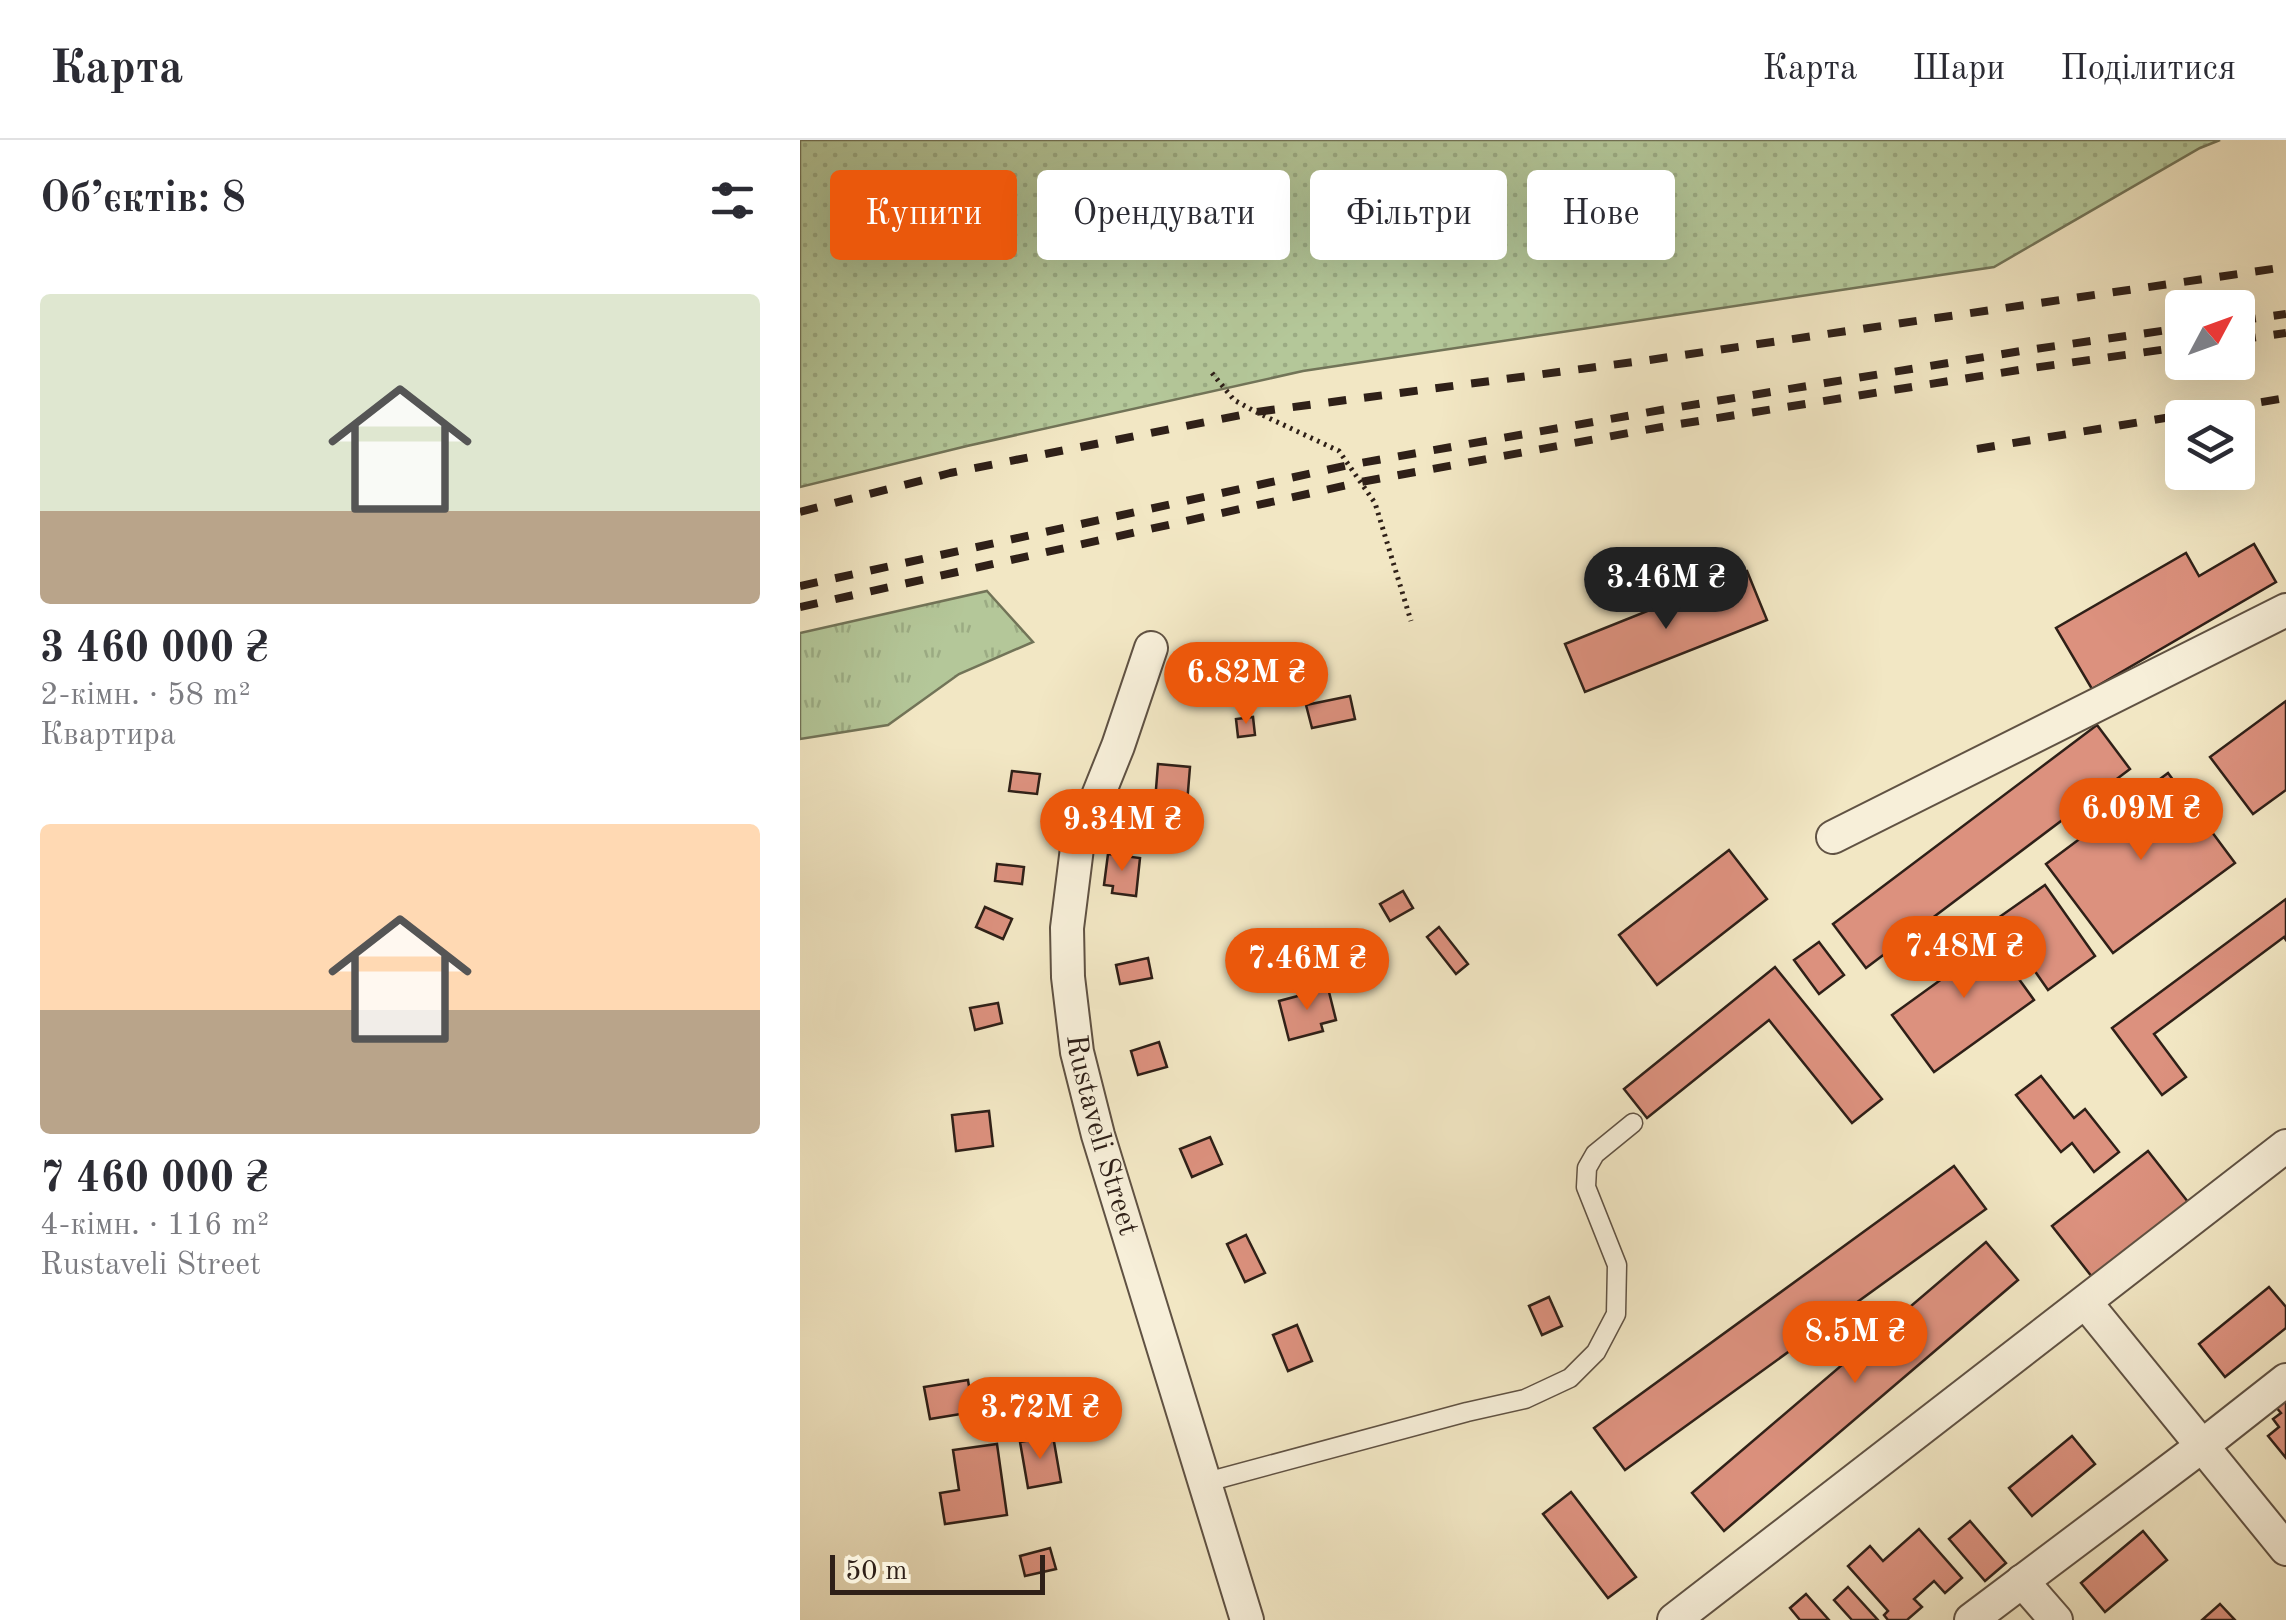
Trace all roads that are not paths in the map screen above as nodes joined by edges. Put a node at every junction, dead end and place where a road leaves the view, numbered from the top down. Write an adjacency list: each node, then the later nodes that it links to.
1 (2286, 610): 3 (street)
2 (1151, 648): 9 (street, Rustaveli Street)
3 (1833, 836)
4 (1634, 1124): 9 (lane)
5 (2286, 1146): 6 (street)
6 (2086, 1303): 8 (street); 13 (street)
7 (2286, 1380): 8 (street)
8 (2202, 1446): 10 (street); 11 (street)
9 (1203, 1483): 12 (street, Rustaveli Street)
10 (2286, 1549)
11 (2022, 1581): 14 (street); 15 (street)
12 (1247, 1620)
13 (1674, 1620)
14 (1971, 1620)
15 (2056, 1620)

